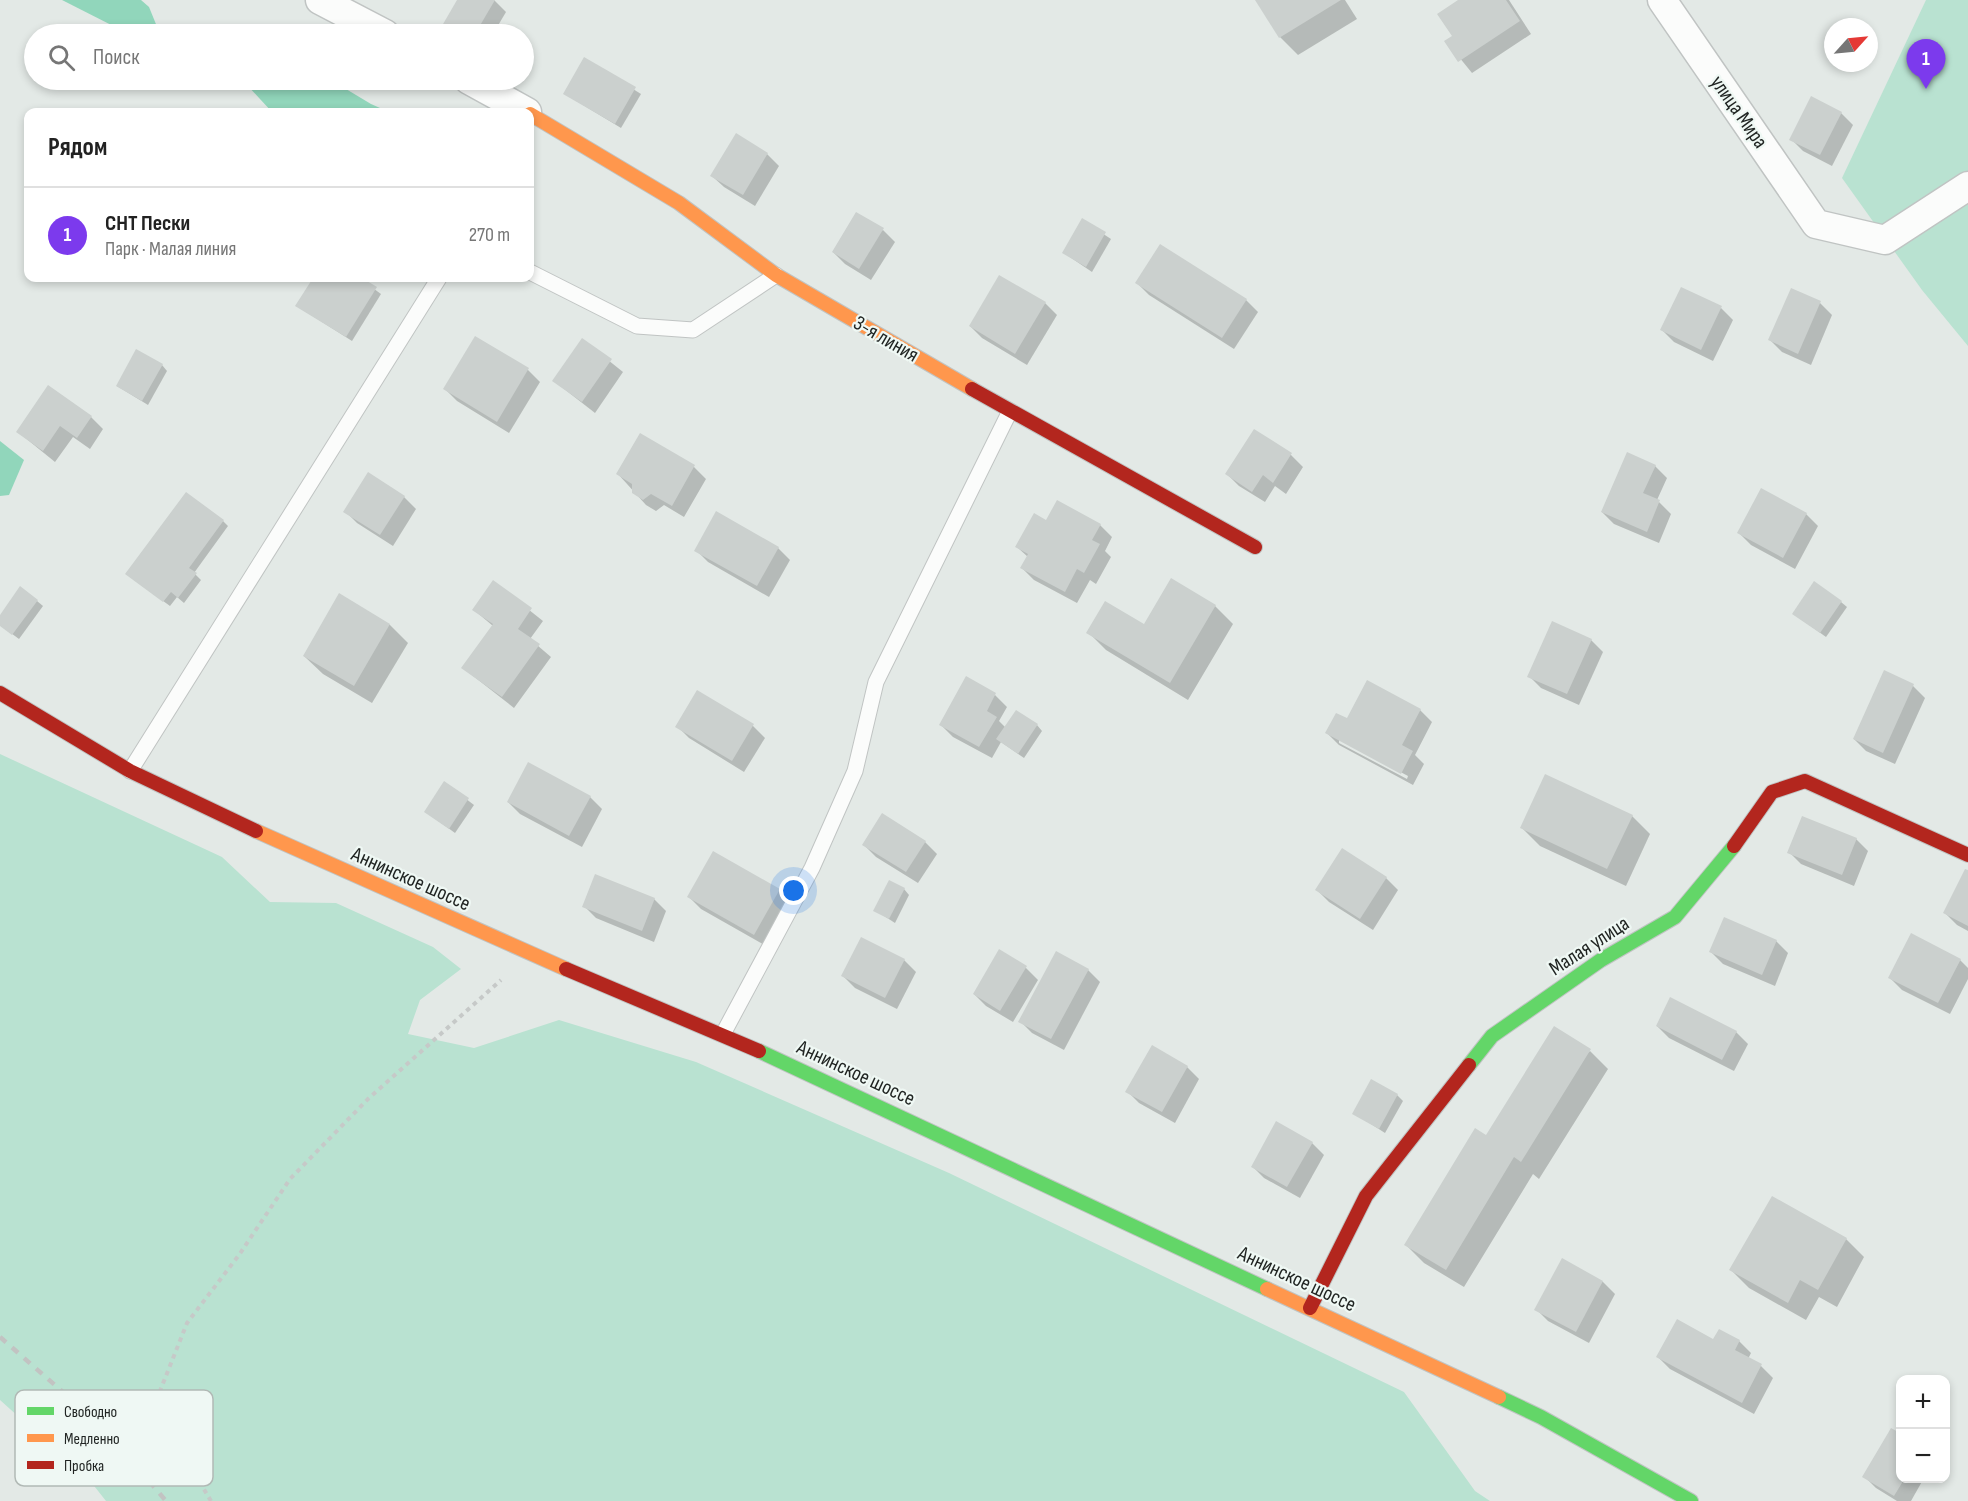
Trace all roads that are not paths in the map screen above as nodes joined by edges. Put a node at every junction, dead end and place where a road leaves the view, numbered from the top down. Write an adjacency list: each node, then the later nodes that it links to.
1 (320, 0): 3 (street)
2 (1662, 0): 7 (street, улица Мира)
3 (366, 24)
4 (487, 90): 5 (street, 3-я линия)
5 (520, 108)
6 (534, 116): 9 (main road, 3-я линия)
7 (1968, 186)
8 (534, 274): 9 (lane)
9 (776, 275): 11 (main road, 3-я линия)
10 (436, 282): 14 (lane)
11 (1010, 411): 12 (main road, 3-я линия); 16 (lane)
12 (1255, 547)
13 (0, 693): 14 (main road, Аннинское шоссе)
14 (130, 771): 16 (main road, Аннинское шоссе)
15 (1968, 855): 17 (main road, Малая улица)
16 (723, 1034): 17 (main road, Аннинское шоссе)
17 (1310, 1308): 18 (main road, Аннинское шоссе)
18 (1691, 1501)

